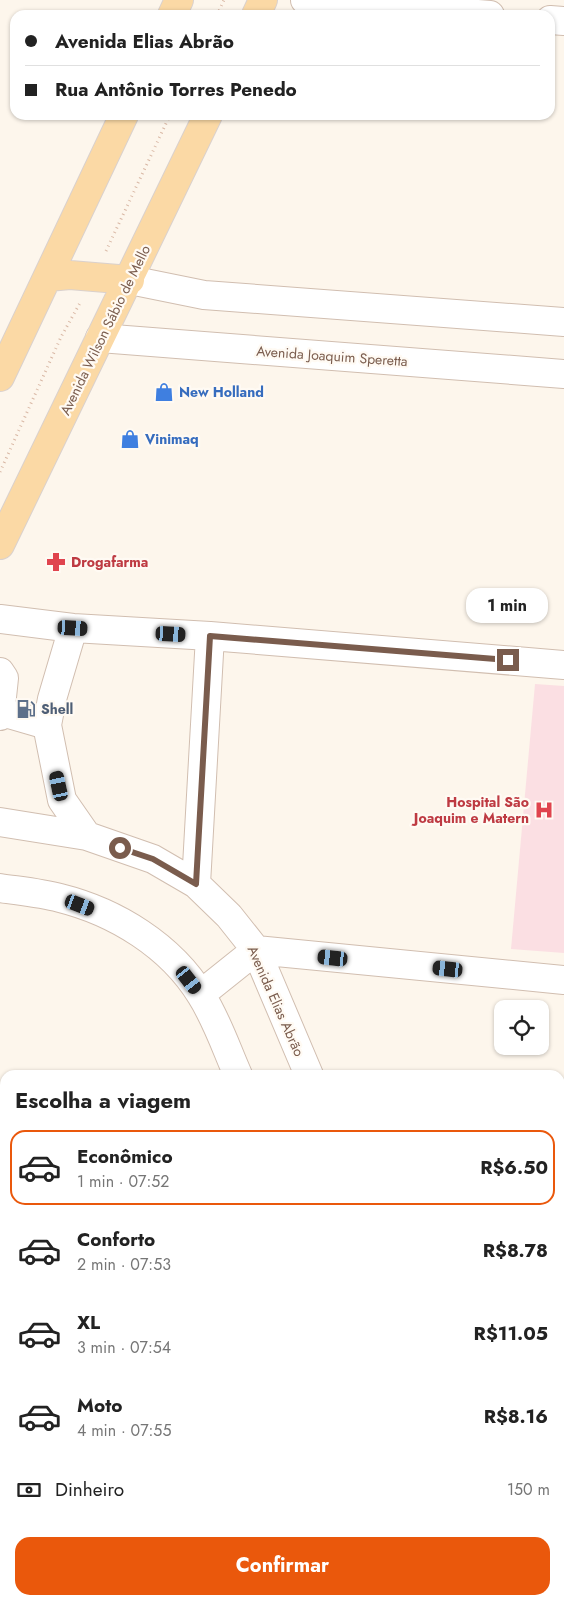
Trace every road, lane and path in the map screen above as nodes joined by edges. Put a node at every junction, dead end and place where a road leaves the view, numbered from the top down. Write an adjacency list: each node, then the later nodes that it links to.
1 (305, 0): 2 (street)
2 (428, 10)
3 (122, 120): 5 (main road)
4 (206, 120): 6 (main road, Avenida Wilson Sábio de Mello)
5 (48, 277): 6 (main road); 10 (main road)
6 (130, 280): 7 (street); 8 (main road, Avenida Wilson Sábio de Mello)
7 (564, 322)
8 (100, 338): 9 (street, Avenida Joaquim Speretta); 11 (main road, Avenida Wilson Sábio de Mello)
9 (564, 374)
10 (0, 377)
11 (0, 546)
12 (0, 619): 13 (street)
13 (73, 628): 14 (street); 18 (street)
14 (210, 636): 15 (street); 21 (street)
15 (564, 665)
16 (0, 672): 17 (street)
17 (1, 714): 18 (street)
18 (47, 725): 20 (street)
19 (0, 822): 20 (street, Avenida Elias Abrão)
20 (87, 836): 21 (street, Avenida Elias Abrão)
21 (196, 884): 23 (street, Avenida Elias Abrão)
22 (0, 888): 25 (street)
23 (256, 950): 24 (street); 25 (street); 27 (street, Avenida Elias Abrão)
24 (564, 980)
25 (201, 994): 26 (street)
26 (236, 1070)
27 (307, 1070)

